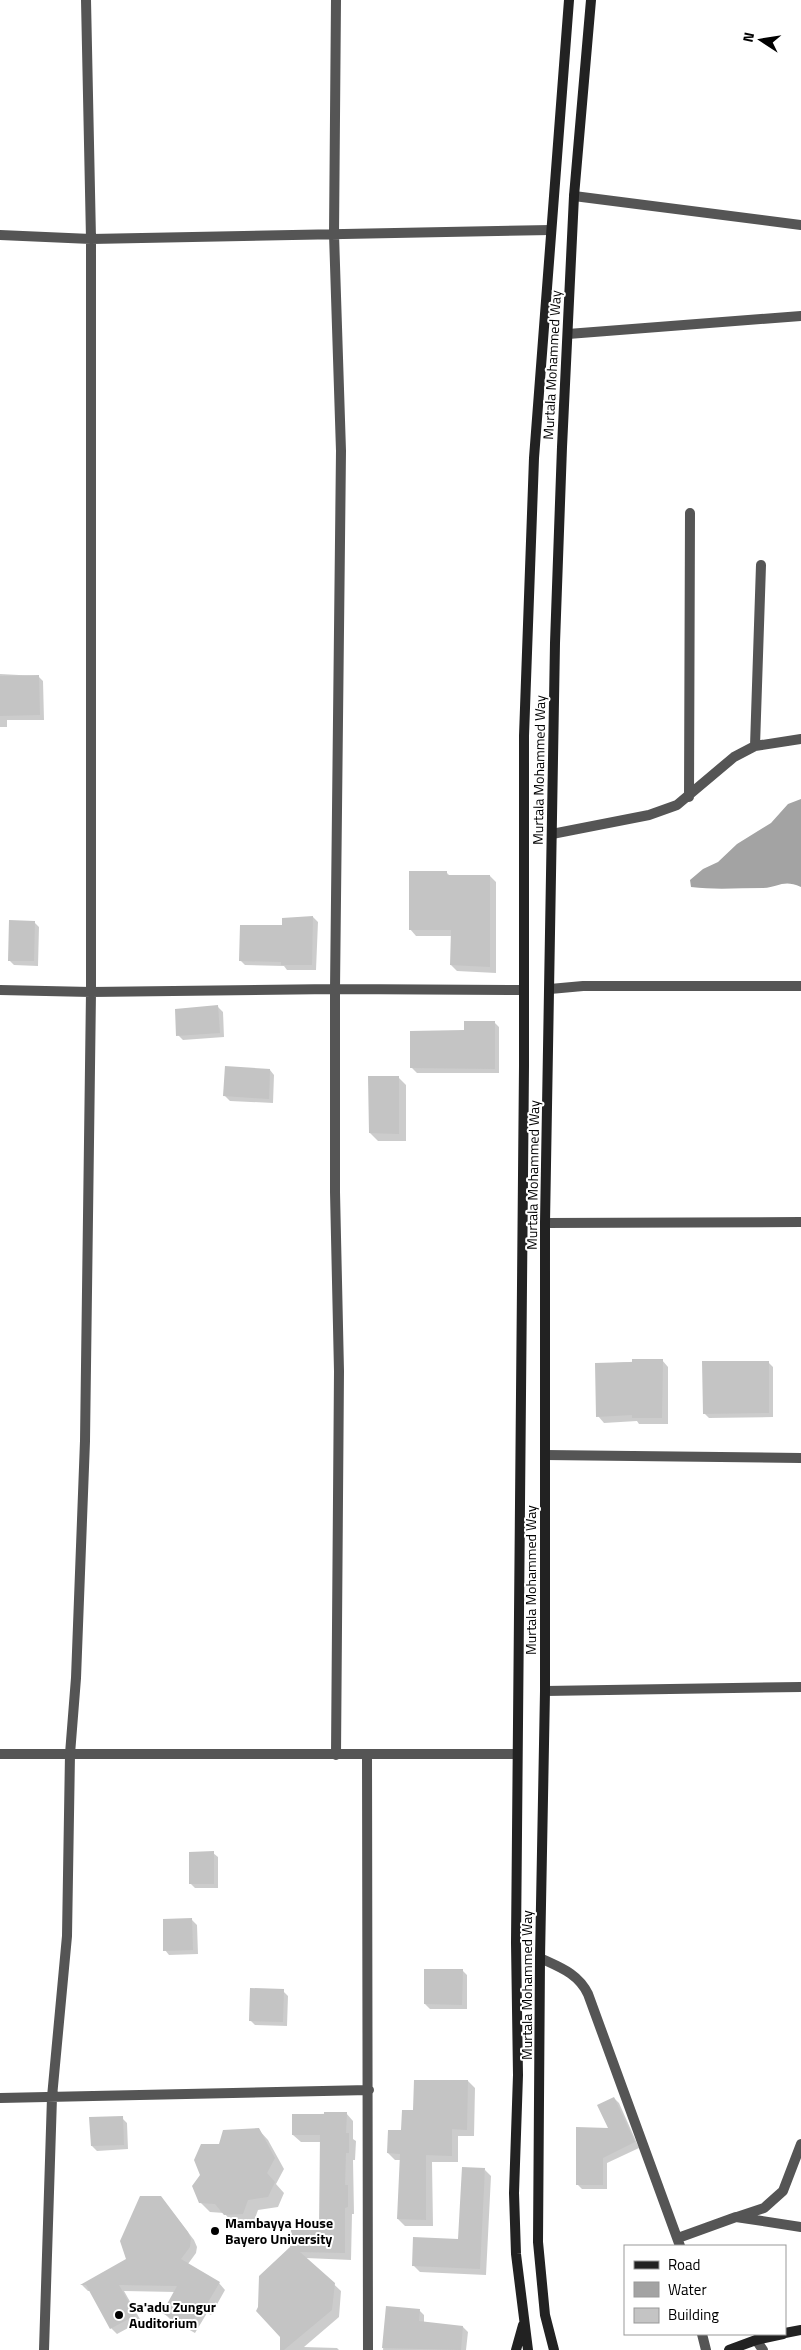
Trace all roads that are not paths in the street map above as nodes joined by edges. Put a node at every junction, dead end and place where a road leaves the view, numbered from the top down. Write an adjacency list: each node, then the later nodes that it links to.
1 (86, 0): 10 (street)
2 (336, 0): 8 (street)
3 (569, 0): 7 (main road, Murtala Mohammed Way)
4 (591, 0): 5 (main road, Murtala Mohammed Way)
5 (574, 196): 6 (street); 12 (main road, Murtala Mohammed Way)
6 (801, 225)
7 (551, 230): 8 (street); 23 (main road, Murtala Mohammed Way)
8 (334, 234): 10 (street); 20 (street)
9 (0, 235): 10 (street)
10 (91, 239): 24 (street)
11 (801, 316): 12 (street)
12 (568, 334): 18 (main road, Murtala Mohammed Way)
13 (690, 513): 17 (street)
14 (761, 565): 16 (street)
15 (801, 739): 16 (street)
16 (755, 746): 17 (street)
17 (689, 797): 18 (street)
18 (552, 834): 21 (main road, Murtala Mohammed Way)
19 (801, 986): 21 (street)
20 (335, 989): 23 (street); 24 (street); 35 (street)
21 (550, 989): 26 (main road, Murtala Mohammed Way)
22 (0, 990): 24 (street)
23 (524, 990): 34 (main road, Murtala Mohammed Way)
24 (91, 992): 32 (street)
25 (801, 1222): 26 (street)
26 (545, 1223): 27 (main road, Murtala Mohammed Way)
27 (545, 1455): 28 (street); 30 (main road, Murtala Mohammed Way)
28 (801, 1458)
29 (801, 1687): 30 (street)
30 (545, 1690): 36 (main road, Murtala Mohammed Way)
31 (0, 1754): 32 (street)
32 (70, 1754): 35 (street); 39 (street)
33 (367, 1754): 34 (street); 35 (street); 37 (street)
34 (517, 1754): 44 (main road, Murtala Mohammed Way)
35 (336, 1755)
36 (540, 1958): 43 (street); 54 (main road, Murtala Mohammed Way)
37 (369, 2090): 39 (street); 51 (street)
38 (0, 2098): 39 (street)
39 (52, 2098): 50 (street)
40 (801, 2144): 41 (street)
41 (736, 2218): 42 (street); 43 (street)
42 (801, 2227)
43 (679, 2242)
44 (524, 2320): 52 (main road); 53 (main road, Murtala Mohammed Way)
45 (801, 2330): 46 (main road)
46 (786, 2334)
47 (702, 2335): 55 (street)
48 (779, 2335): 49 (main road)
49 (756, 2340): 56 (main road); 57 (street)
50 (44, 2350)
51 (368, 2350)
52 (516, 2350)
53 (528, 2350)
54 (554, 2350)
55 (706, 2350)
56 (729, 2350)
57 (763, 2350)

